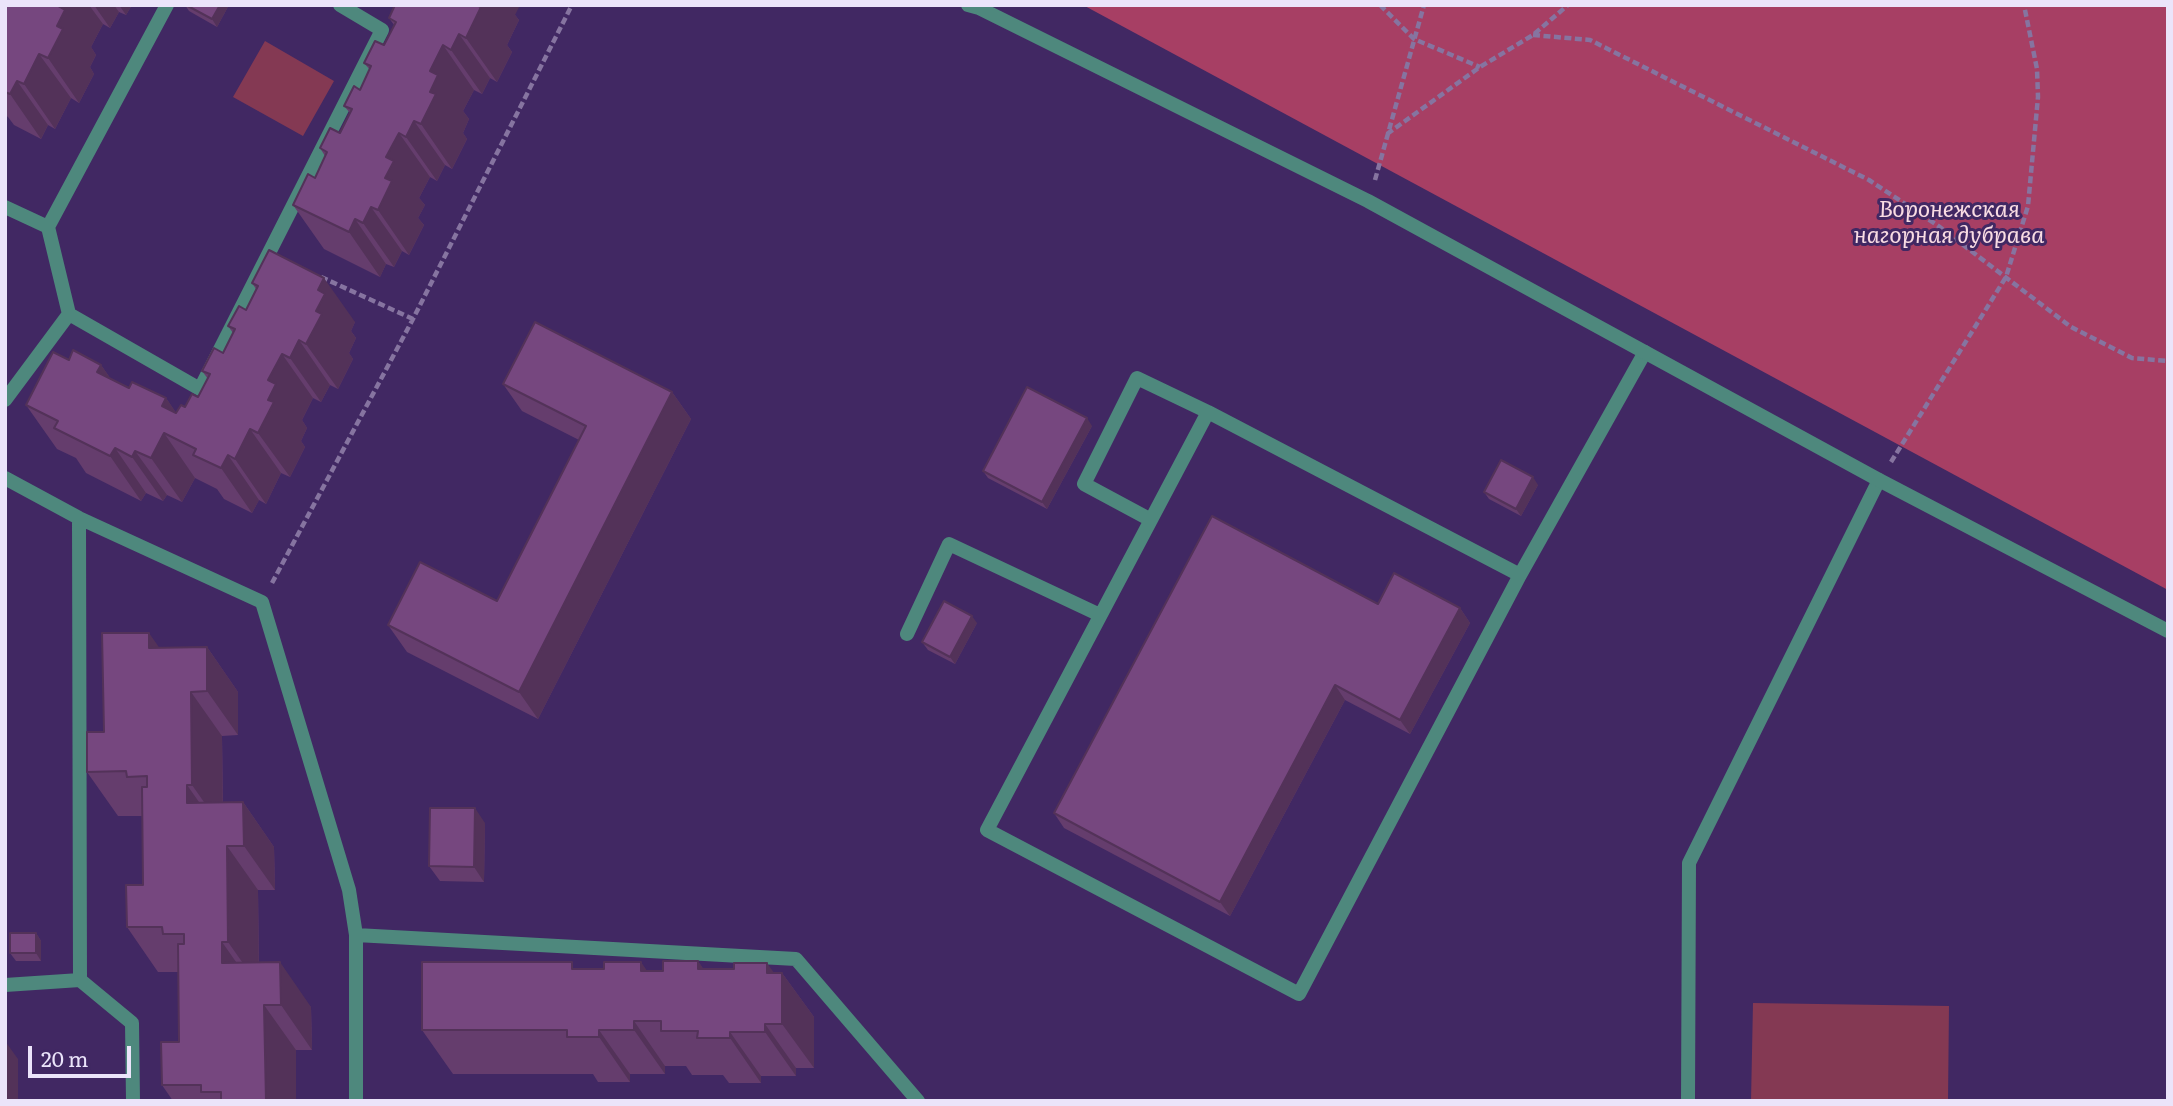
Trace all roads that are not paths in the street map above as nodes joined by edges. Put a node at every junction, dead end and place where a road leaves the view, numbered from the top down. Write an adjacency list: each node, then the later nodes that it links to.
1 (167, 5): 5 (street)
2 (340, 5): 6 (street)
3 (968, 5): 7 (street)
4 (5, 207): 5 (street)
5 (48, 227): 6 (street)
6 (69, 314): 8 (street)
7 (1645, 352): 11 (street); 14 (street)
8 (5, 400)
9 (1208, 412): 13 (street); 13 (street); 14 (street)
10 (5, 478): 12 (street)
11 (1879, 480): 16 (street); 24 (street)
12 (79, 519): 18 (street); 19 (street)
13 (1151, 520): 15 (street)
14 (1520, 575): 15 (street)
15 (1100, 615): 17 (street)
16 (2168, 631)
17 (907, 634)
18 (356, 935): 22 (street); 23 (street)
19 (79, 981): 20 (street); 21 (street)
20 (5, 985)
21 (133, 1101)
22 (356, 1101)
23 (918, 1101)
24 (1688, 1101)

